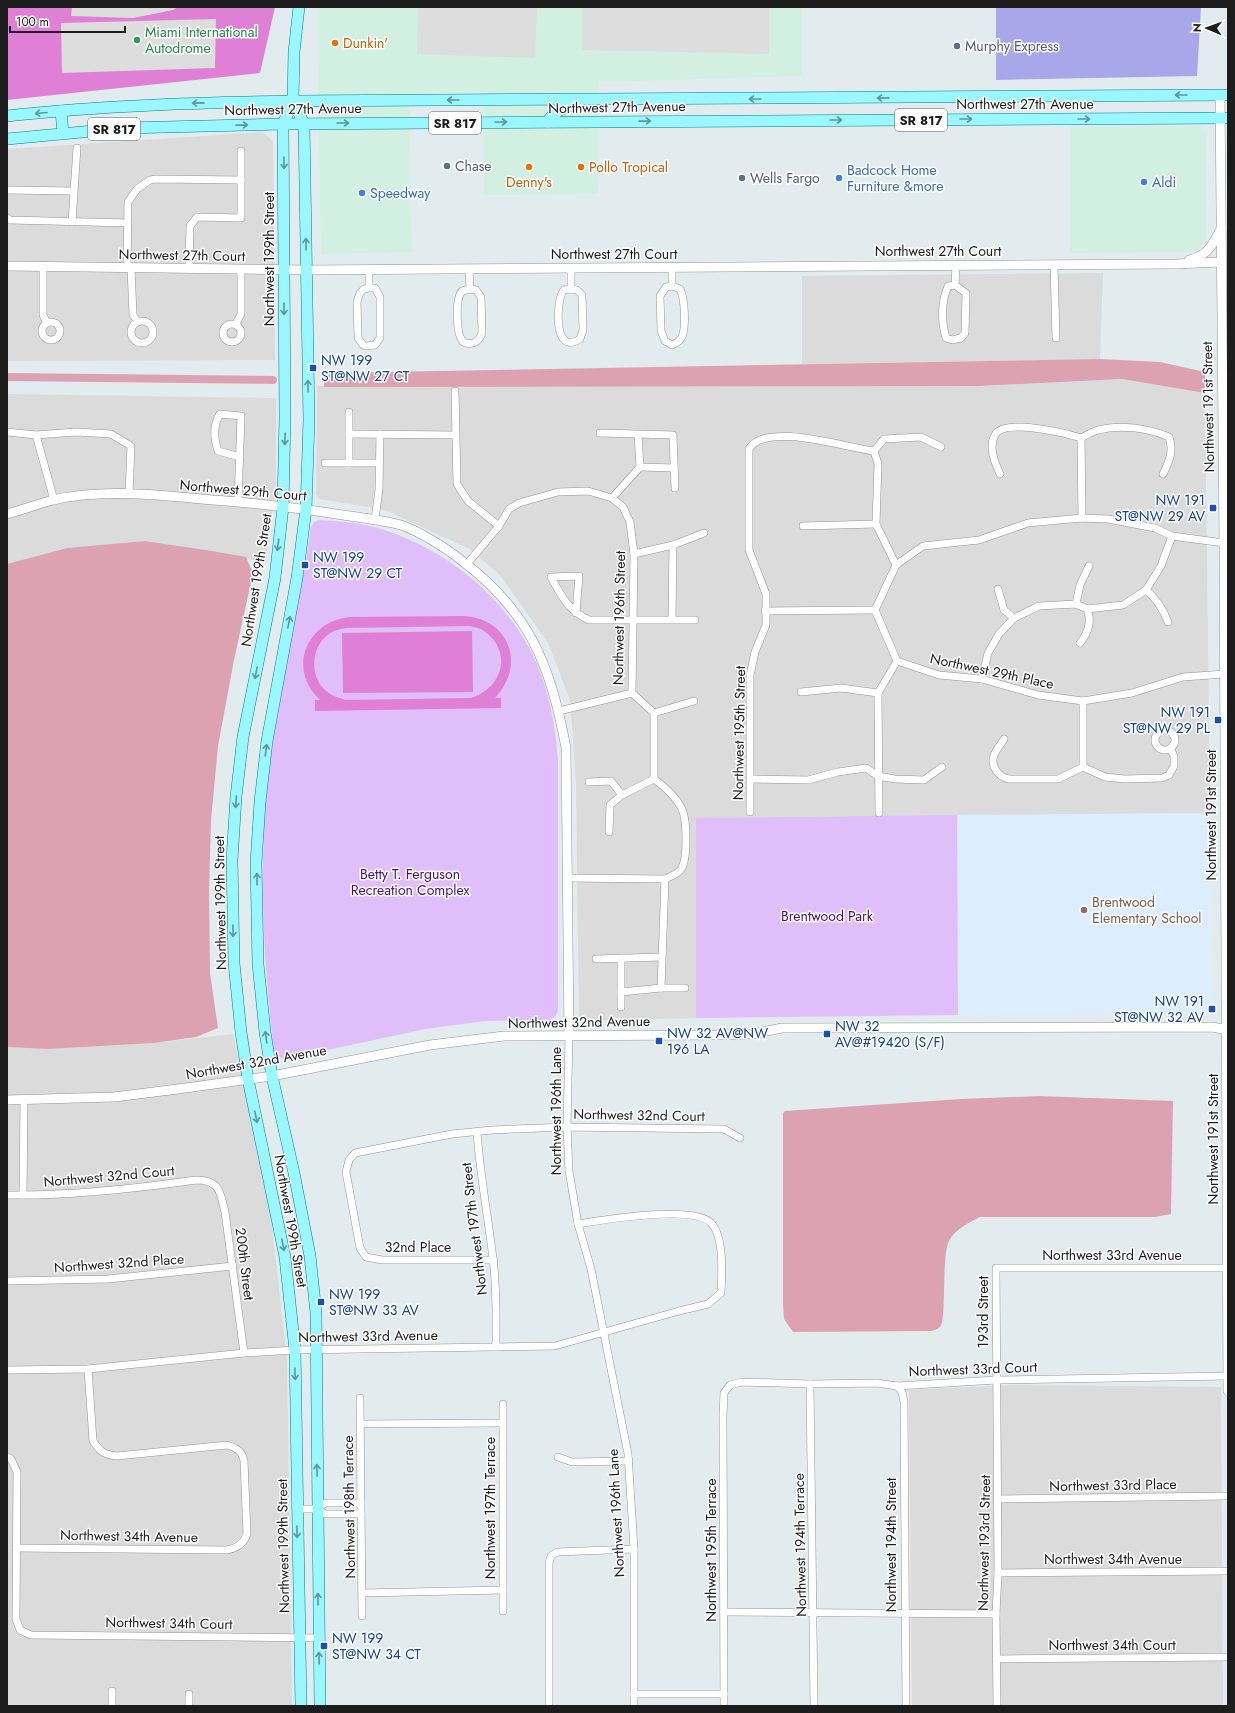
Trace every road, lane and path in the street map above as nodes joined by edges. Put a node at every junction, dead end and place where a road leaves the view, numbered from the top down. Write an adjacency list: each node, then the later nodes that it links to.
1 (299, 7): 4 (main road, Northwest 199th Street)
2 (1224, 95): 3 (main road, Northwest 27th Avenue / SR 817, one-way to 3); 7 (street, Northwest 191st Street)
3 (588, 100): 4 (main road, Northwest 27th Avenue / SR 817, one-way to 4); 8 (main road)
4 (293, 101): 5 (main road, Northwest 27th Avenue / SR 817, one-way to 5); 9 (main road, Northwest 199th Street); 10 (main road, Northwest 199th Street)
5 (61, 111): 6 (main road, Northwest 27th Avenue / SR 817, one-way to 6); 11 (main road)
6 (7, 116)
7 (1224, 118): 8 (main road, Northwest 27th Avenue / SR 817, one-way to 7); 21 (street, Northwest 191st Street)
8 (548, 122): 10 (main road, Northwest 27th Avenue / SR 817, one-way to 8)
9 (283, 124): 10 (main road, Northwest 27th Avenue / SR 817); 11 (main road, Northwest 27th Avenue / SR 817, one-way to 9); 34 (main road, Northwest 199th Street, one-way to 34)
10 (304, 124): 35 (main road, Northwest 199th Street, one-way to 10)
11 (63, 134): 12 (main road, Northwest 27th Avenue / SR 817)
12 (7, 139)
13 (77, 148): 17 (street)
14 (241, 151): 15 (street)
15 (241, 180): 20 (street); 31 (street)
16 (7, 190): 17 (street)
17 (73, 191): 19 (street)
18 (7, 218): 19 (street)
19 (72, 222): 20 (street)
20 (128, 223): 29 (street)
21 (1222, 227): 22 (street, Northwest 191st Street); 23 (street)
22 (1222, 262): 23 (street, Northwest 27th Court); 81 (street, Northwest 191st Street)
23 (1176, 264): 25 (street, Northwest 27th Court)
24 (956, 265): 25 (street, Northwest 27th Court); 28 (street, Northwest 27th Court); 37 (street)
25 (1054, 265): 45 (street)
26 (7, 266): 27 (street, Northwest 27th Court)
27 (43, 267): 29 (street, Northwest 27th Court); 43 (street)
28 (672, 267): 30 (street, Northwest 27th Court); 38 (street)
29 (129, 268): 31 (street, Northwest 27th Court); 42 (street)
30 (571, 268): 33 (street, Northwest 27th Court); 41 (street)
31 (189, 269): 32 (street, Northwest 27th Court)
32 (241, 269): 34 (street, Northwest 27th Court); 44 (street)
33 (470, 269): 36 (street, Northwest 27th Court); 40 (street)
34 (284, 270): 35 (street, Northwest 27th Court); 71 (main road, Northwest 199th Street, one-way to 71)
35 (307, 270): 36 (street, Northwest 27th Court); 72 (main road, Northwest 199th Street, one-way to 35)
36 (369, 270): 39 (street)
37 (955, 285): 37 (street)
38 (672, 286): 38 (street)
39 (369, 288): 39 (street)
40 (470, 289): 40 (street)
41 (571, 289): 41 (street)
42 (138, 322)
43 (47, 323)
44 (236, 324)
45 (1056, 338)
46 (455, 392): 53 (street)
47 (349, 412): 50 (street)
48 (7, 432): 52 (street)
49 (600, 433): 54 (street)
50 (349, 434): 51 (street); 60 (street)
51 (380, 434): 53 (street); 61 (street)
52 (36, 435): 67 (street); 69 (street)
53 (455, 435): 77 (street)
54 (638, 435): 62 (street); 63 (street)
55 (1081, 438): 64 (street); 65 (street); 74 (street)
56 (942, 446): 57 (street)
57 (874, 451): 76 (street); 92 (street, Northwest 195th Street)
58 (240, 457): 58 (street); 70 (street)
59 (325, 463): 60 (street)
60 (349, 463): 61 (street)
61 (379, 463): 75 (street)
62 (640, 467): 63 (street); 68 (street)
63 (674, 468): 66 (street)
64 (1000, 474)
65 (1163, 474)
66 (675, 488)
67 (129, 494): 69 (street, Northwest 29th Court); 70 (street, Northwest 29th Court)
68 (612, 498): 77 (street); 83 (street, Northwest 196th Street)
69 (54, 500): 73 (street, Northwest 29th Court)
70 (238, 502): 71 (street, Northwest 29th Court)
71 (283, 507): 72 (street, Northwest 29th Court); 134 (main road, Northwest 199th Street, one-way to 134)
72 (306, 509): 75 (street, Northwest 29th Court); 133 (main road, Northwest 199th Street, one-way to 72)
73 (7, 514)
74 (1082, 518): 80 (street); 85 (street)
75 (375, 520): 84 (street, Northwest 29th Court)
76 (876, 524): 78 (street); 85 (street)
77 (498, 526): 84 (street)
78 (803, 526)
79 (704, 533): 82 (street)
80 (1172, 536): 81 (street); 88 (street)
81 (1224, 543): 101 (street, Northwest 191st Street)
82 (673, 545): 83 (street); 96 (street)
83 (634, 554): 95 (street, Northwest 196th Street)
84 (467, 564): 108 (street, Northwest 196th Lane)
85 (896, 565): 91 (street)
86 (1089, 566): 89 (street)
87 (998, 589): 94 (street)
88 (1146, 590): 90 (street); 98 (street)
89 (1076, 604): 90 (street); 94 (street)
90 (1087, 608): 99 (street)
91 (875, 610): 92 (street); 100 (street)
92 (765, 611): 116 (street, Northwest 195th Street)
93 (576, 613): 93 (street); 95 (street)
94 (1014, 618): 102 (street)
95 (633, 619): 96 (street); 104 (street, Northwest 196th Street)
96 (672, 620): 97 (street)
97 (695, 620)
98 (1168, 622)
99 (1080, 643)
100 (897, 661): 102 (street, Northwest 29th Place); 105 (street)
101 (1225, 674): 107 (street, Northwest 29th Place); 131 (street, Northwest 191st Street)
102 (982, 679): 107 (street, Northwest 29th Place)
103 (801, 692): 105 (street)
104 (632, 693): 108 (street); 109 (street, Northwest 196th Street)
105 (878, 693): 114 (street)
106 (694, 701): 109 (street)
107 (1083, 702): 112 (street)
108 (559, 710): 122 (street, Northwest 196th Lane)
109 (654, 714): 115 (street)
110 (1004, 739): 112 (street)
111 (1170, 748): 112 (street)
112 (1083, 767)
113 (942, 768): 114 (street)
114 (878, 776): 116 (street); 120 (street)
115 (654, 779): 118 (street); 123 (street)
116 (751, 779): 119 (street, Northwest 195th Street)
117 (589, 782): 118 (street)
118 (622, 795): 121 (street)
119 (750, 812)
120 (879, 813)
121 (609, 832)
122 (567, 878): 123 (street); 132 (street, Northwest 196th Lane)
123 (665, 879): 124 (street)
124 (661, 957): 125 (street); 127 (street)
125 (621, 958): 126 (street); 129 (street)
126 (596, 959)
127 (661, 988): 128 (street); 129 (street)
128 (686, 988)
129 (621, 992): 130 (street)
130 (621, 1007)
131 (1227, 1030): 132 (street, Northwest 32nd Avenue); 148 (street, Northwest 191st Street)
132 (569, 1035): 133 (street, Northwest 32nd Avenue); 137 (street, Northwest 196th Lane)
133 (272, 1076): 134 (street, Northwest 32nd Avenue); 152 (main road, Northwest 199th Street)
134 (248, 1079): 136 (street, Northwest 32nd Avenue); 153 (main road, Northwest 199th Street, one-way to 153)
135 (7, 1100): 136 (street, Northwest 32nd Avenue)
136 (24, 1100): 142 (street)
137 (567, 1127): 138 (street, Northwest 32nd Court); 139 (street, Northwest 32nd Court); 143 (street, Northwest 196th Lane)
138 (477, 1132): 144 (street, Northwest 32nd Court); 145 (street, Northwest 197th Street)
139 (740, 1138)
140 (213, 1182): 142 (street, Northwest 32nd Court); 146 (street, 200th Street)
141 (7, 1195): 142 (street, Northwest 32nd Court)
142 (23, 1195)
143 (578, 1224): 150 (street, Northwest 196th Lane); 150 (street, Northwest 33rd Avenue)
144 (366, 1257): 145 (street, 32nd Place)
145 (494, 1260): 151 (street, Northwest 197th Street)
146 (232, 1266): 149 (street, Northwest 32nd Place); 154 (street, 200th Street)
147 (996, 1268): 148 (street, Northwest 33rd Avenue); 158 (street, 193rd Street)
148 (1227, 1268): 157 (street, Northwest 191st Street)
149 (7, 1281)
150 (604, 1333): 151 (street, Northwest 33rd Avenue); 169 (street, Northwest 196th Lane)
151 (496, 1347): 152 (street, Northwest 33rd Avenue)
152 (317, 1349): 153 (street, Northwest 33rd Avenue); 174 (main road, Northwest 199th Street, one-way to 152)
153 (295, 1350): 154 (street, Northwest 33rd Avenue); 173 (main road, Northwest 199th Street, one-way to 173)
154 (244, 1352): 155 (street, Northwest 33rd Avenue)
155 (88, 1369): 156 (street, Northwest 33rd Avenue); 176 (street, Northwest 34th Avenue)
156 (7, 1370)
157 (1228, 1376): 158 (street, Northwest 33rd Court); 161 (street, Northwest 191st Street)
158 (997, 1380): 160 (street, Northwest 33rd Court); 171 (street, Northwest 193rd Street)
159 (810, 1384): 160 (street, Northwest 33rd Court); 162 (street, Northwest 33rd Court); 184 (street, Northwest 194th Terrace)
160 (897, 1386): 185 (street, Northwest 194th Street)
161 (1228, 1391)
162 (724, 1393): 183 (street, Northwest 195th Terrace)
163 (360, 1398): 166 (street, Northwest 198th Terrace)
164 (502, 1404): 165 (street, Northwest 197th Terrace)
165 (502, 1423): 166 (street); 180 (street, Northwest 197th Terrace)
166 (360, 1424): 172 (street, Northwest 198th Terrace)
167 (558, 1456): 169 (street)
168 (9, 1458): 176 (street)
169 (629, 1461): 177 (street, Northwest 196th Lane)
170 (1228, 1496): 171 (street, Northwest 33rd Place)
171 (998, 1499): 179 (street, Northwest 193rd Street)
172 (361, 1503): 174 (street); 175 (street, Northwest 198th Terrace)
173 (297, 1509): 174 (street); 188 (main road, Northwest 199th Street, one-way to 188)
174 (317, 1509): 175 (street); 189 (main road, Northwest 199th Street, one-way to 174)
175 (362, 1514): 181 (street, Northwest 198th Terrace)
176 (16, 1548): 188 (street, Northwest 34th Court)
177 (634, 1549): 194 (street, Northwest 196th Lane); 200 (street)
178 (1228, 1571): 179 (street, Northwest 34th Avenue)
179 (998, 1573): 186 (street, Northwest 193rd Street)
180 (503, 1590): 181 (street); 182 (street, Northwest 197th Terrace)
181 (363, 1593): 187 (street, Northwest 198th Terrace)
182 (503, 1611)
183 (724, 1612): 184 (street); 195 (street, Northwest 195th Terrace)
184 (814, 1612): 185 (street); 203 (street, Northwest 194th Terrace)
185 (905, 1613): 186 (street); 204 (street, Northwest 194th Street)
186 (996, 1614): 191 (street, Northwest 193rd Street)
187 (362, 1616)
188 (299, 1638): 189 (street, Northwest 34th Court); 198 (main road, Northwest 199th Street)
189 (319, 1638): 199 (main road, Northwest 199th Street, one-way to 189)
190 (1228, 1657): 191 (street, Northwest 34th Court)
191 (996, 1659): 205 (street, Northwest 193rd Street)
192 (112, 1691): 196 (street)
193 (189, 1694): 197 (street)
194 (634, 1694): 195 (street); 201 (street, Northwest 196th Lane)
195 (724, 1694): 202 (street, Northwest 195th Terrace)
196 (112, 1706)
197 (189, 1706)
198 (301, 1706)
199 (320, 1706)
200 (549, 1706)
201 (634, 1706)
202 (724, 1706)
203 (814, 1706)
204 (906, 1706)
205 (997, 1706)

